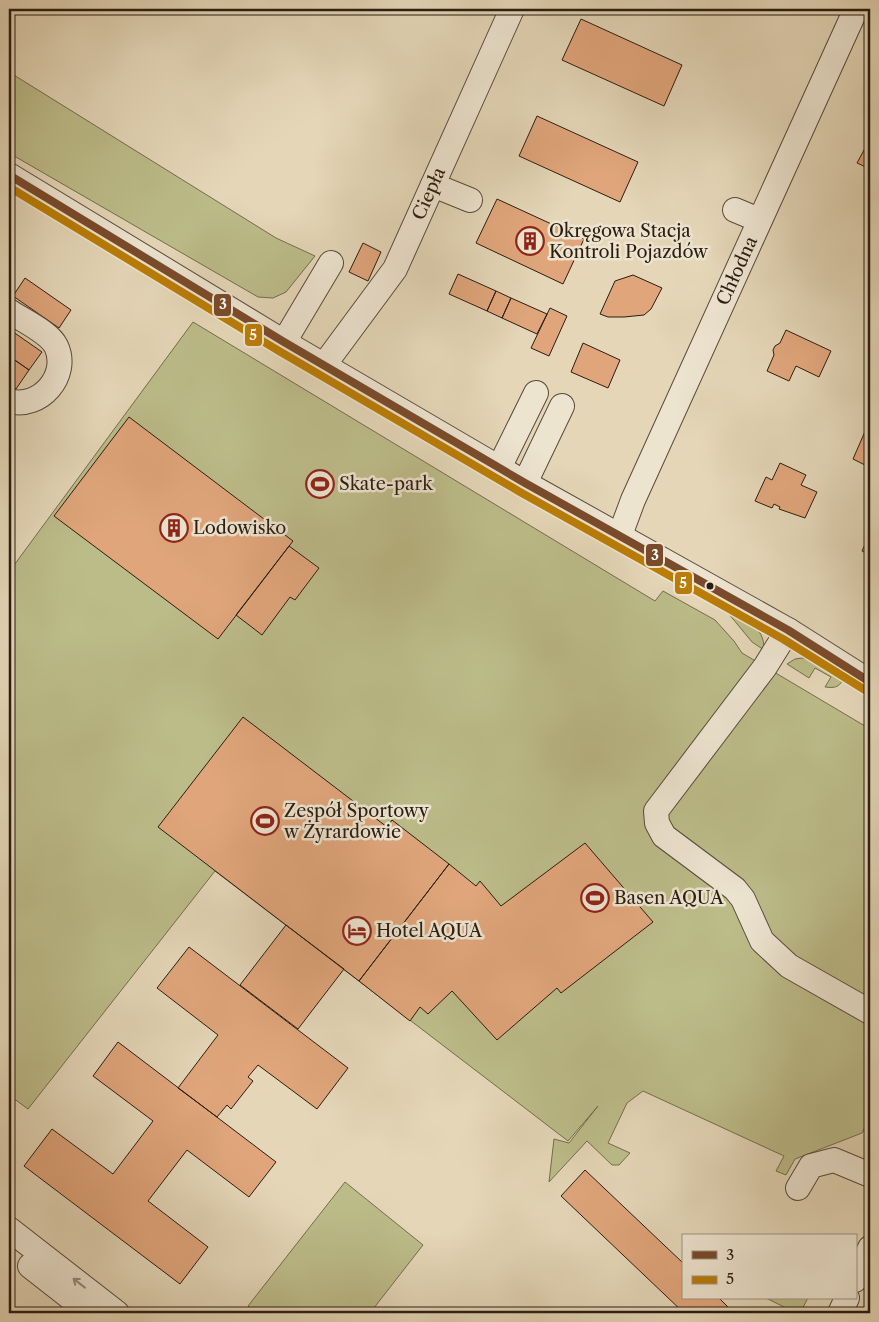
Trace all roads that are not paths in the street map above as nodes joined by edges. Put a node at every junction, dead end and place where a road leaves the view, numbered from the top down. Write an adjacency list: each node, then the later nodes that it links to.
1 (512, 9): 4 (street, Ciepła)
2 (856, 9): 7 (street, Chłodna)
3 (9, 175): 10 (street)
4 (433, 184): 5 (street); 11 (street, Ciepła)
5 (470, 200)
6 (735, 210): 7 (street)
7 (759, 220): 17 (street, Chłodna)
8 (331, 263): 10 (street)
9 (9, 311): 13 (street)
10 (284, 342): 11 (street)
11 (324, 365): 15 (street)
12 (536, 393): 15 (street)
13 (9, 401)
14 (562, 406): 16 (street)
15 (500, 468): 16 (street)
16 (525, 483): 17 (street)
17 (620, 535): 18 (street)
18 (788, 630): 19 (street); 20 (street)
19 (870, 682)
20 (870, 1012)
21 (870, 1175): 22 (street)
22 (798, 1188)
23 (9, 1229): 29 (street, one-way to 23)
24 (870, 1248): 26 (street)
25 (9, 1250): 28 (street)
26 (856, 1278)
27 (846, 1300): 30 (street)
28 (90, 1313)
29 (117, 1313)
30 (840, 1313)

